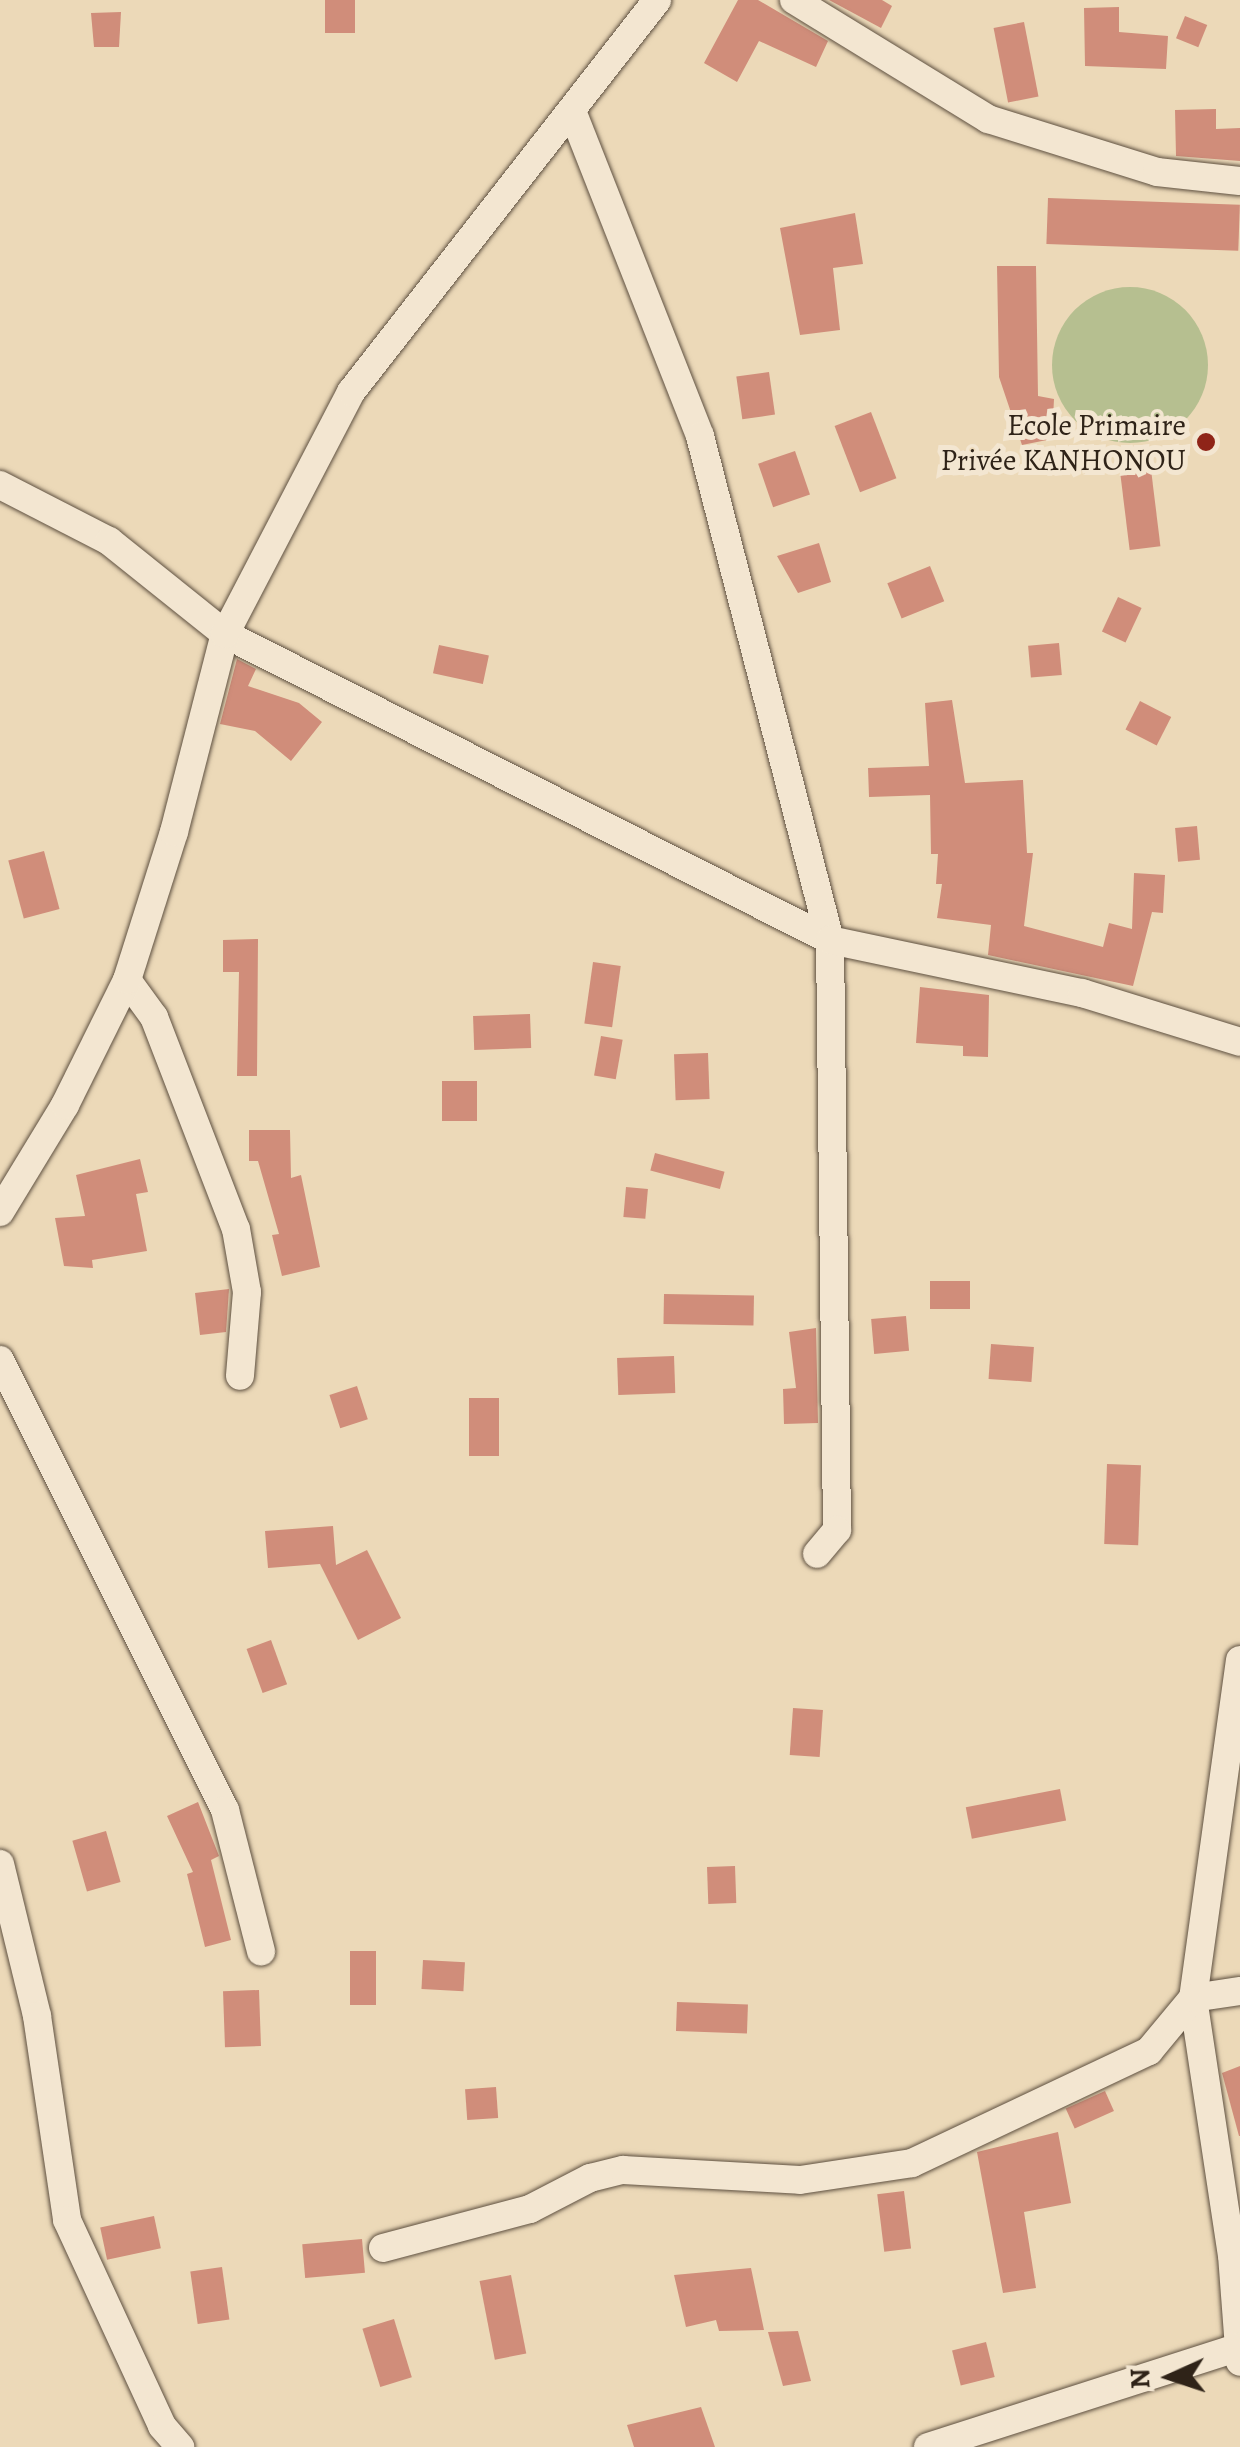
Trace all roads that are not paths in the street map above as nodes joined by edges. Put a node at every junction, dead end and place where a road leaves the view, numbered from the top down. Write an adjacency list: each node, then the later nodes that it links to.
1 (657, 0): 3 (street)
2 (794, 0): 4 (street)
3 (572, 111): 6 (street); 7 (street)
4 (1240, 181)
5 (0, 485): 6 (street)
6 (225, 634): 7 (street); 8 (street)
7 (830, 940): 9 (street); 13 (street)
8 (128, 980): 10 (street); 12 (street)
9 (1240, 1042)
10 (0, 1212)
11 (0, 1360): 17 (street)
12 (240, 1376)
13 (817, 1554)
14 (1240, 1660): 15 (street)
15 (1228, 1801): 19 (street)
16 (0, 1864): 24 (street)
17 (261, 1951)
18 (1240, 1991): 19 (street)
19 (1193, 1998): 20 (street); 21 (street)
20 (1232, 2214): 22 (street)
21 (383, 2248)
22 (1239, 2347): 23 (street); 25 (street)
23 (1240, 2362)
24 (166, 2440)
25 (928, 2447)

